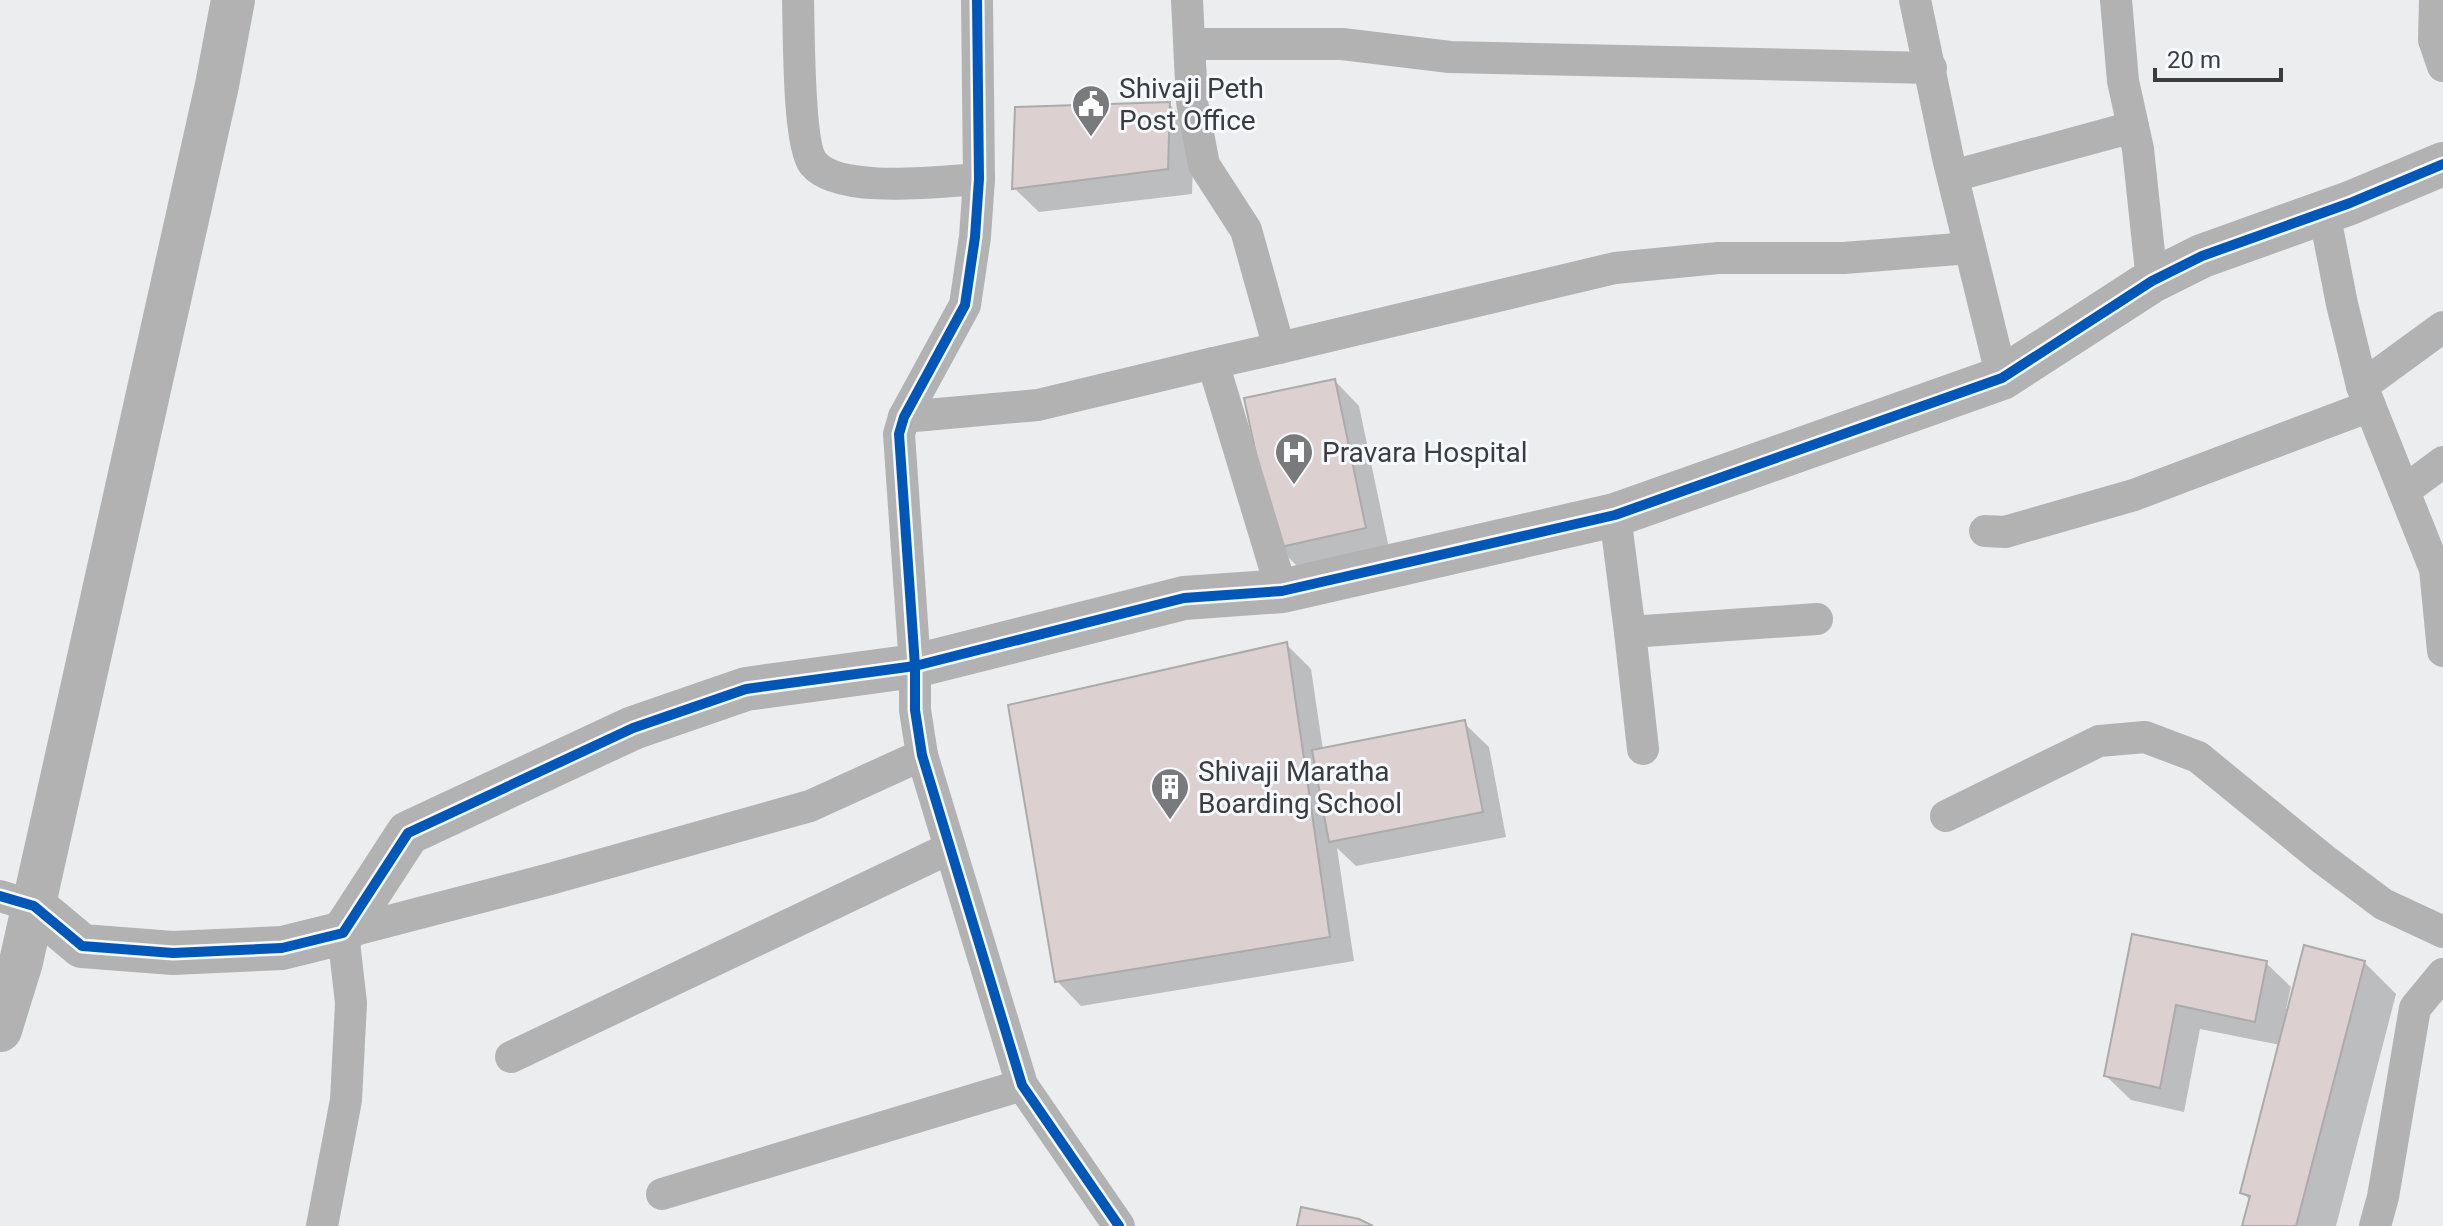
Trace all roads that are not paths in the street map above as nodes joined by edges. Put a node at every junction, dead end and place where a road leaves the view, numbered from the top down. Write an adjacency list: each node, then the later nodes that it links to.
1 (233, 0): 38 (street)
2 (798, 0): 14 (street)
3 (977, 0): 14 (street)
4 (1187, 0): 8 (street)
5 (1915, 0): 10 (street)
6 (2116, 0): 11 (street)
7 (2435, 0): 9 (street)
8 (1191, 44): 10 (street); 19 (street)
9 (2443, 66)
10 (1931, 68): 13 (street)
11 (2133, 127): 13 (street); 17 (street)
12 (2443, 164): 15 (street)
13 (1953, 176): 16 (street)
14 (979, 179): 23 (street)
15 (2324, 212): 17 (street); 22 (street)
16 (1970, 248): 19 (street); 21 (street)
17 (2152, 281): 21 (street)
18 (2443, 327): 22 (street)
19 (1279, 348): 20 (street)
20 (1213, 363): 23 (street); 29 (street)
21 (2002, 378): 26 (street)
22 (2366, 396): 25 (street); 27 (street)
23 (904, 417): 33 (street)
24 (2443, 462): 25 (street)
25 (2404, 491): 28 (street)
26 (1615, 515): 29 (street); 31 (street)
27 (1985, 531)
28 (2439, 566): 32 (street)
29 (1282, 591): 33 (street)
30 (1817, 619): 31 (street)
31 (1630, 632): 34 (street)
32 (2443, 651)
33 (915, 666): 35 (street); 40 (street)
34 (1643, 749)
35 (922, 755): 37 (street); 40 (street)
36 (1946, 816): 39 (street)
37 (950, 848): 43 (street); 44 (street)
38 (17, 901): 40 (street); 42 (street)
39 (2443, 932)
40 (343, 933): 46 (street)
41 (2443, 974): 48 (street)
42 (0, 1030)
43 (511, 1057)
44 (1022, 1085): 45 (street); 47 (street)
45 (662, 1194)
46 (322, 1226)
47 (1119, 1226)
48 (2375, 1226)

